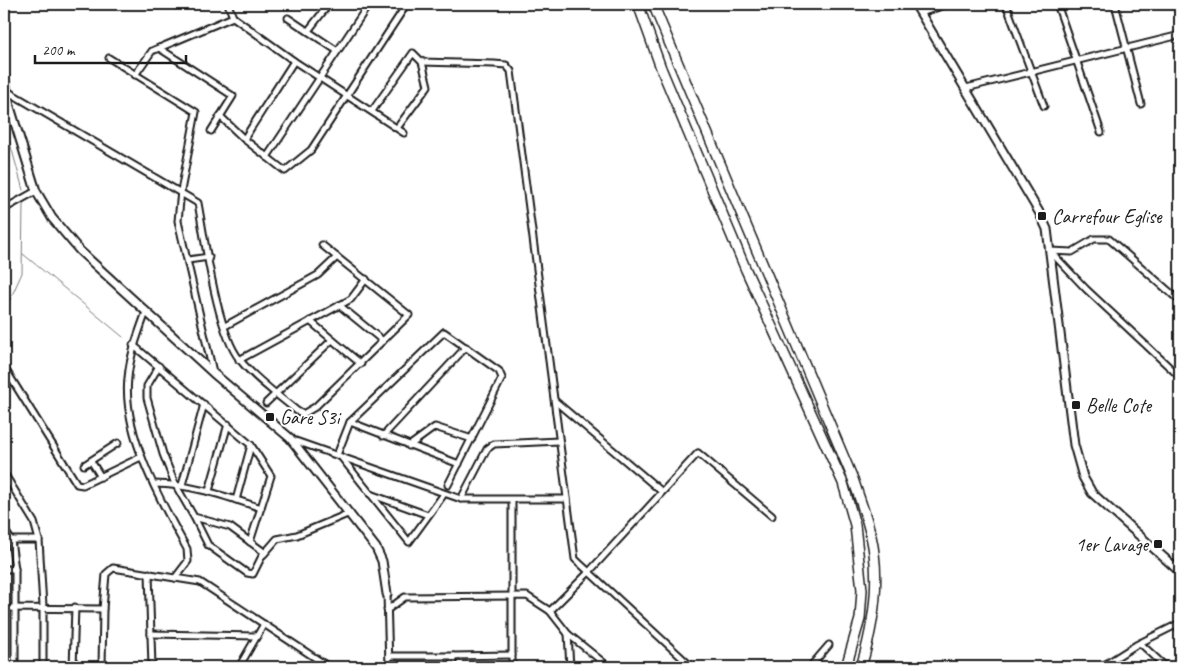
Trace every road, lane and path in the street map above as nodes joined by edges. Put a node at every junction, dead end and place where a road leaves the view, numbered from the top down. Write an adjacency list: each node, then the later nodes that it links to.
1 (228, 4): 13 (street)
2 (329, 4): 15 (street)
3 (369, 4): 19 (street)
4 (638, 4): 147 (highway)
5 (653, 4): 148 (highway)
6 (915, 4): 12 (street)
7 (948, 4): 12 (street)
8 (1006, 4): 24 (street)
9 (1057, 4): 22 (street)
10 (1115, 4): 18 (street)
11 (402, 10): 30 (street)
12 (921, 13): 28 (street)
13 (233, 17): 17 (street); 21 (street)
14 (288, 18): 15 (street)
15 (308, 31): 19 (street)
16 (1180, 35): 18 (street)
17 (159, 48): 26 (street); 34 (street)
18 (1127, 48): 22 (street); 31 (street)
19 (336, 50): 27 (street)
20 (108, 58): 26 (street)
21 (294, 61): 27 (street); 39 (street)
22 (1077, 61): 24 (street); 37 (street)
23 (422, 62): 33 (street); 35 (street); 66 (street)
24 (1030, 72): 28 (street); 32 (street)
25 (4, 75): 29 (street)
26 (135, 75): 42 (street)
27 (319, 78): 30 (street); 40 (street)
28 (966, 88): 45 (street)
29 (7, 91): 41 (street); 42 (street)
30 (346, 95): 33 (street); 40 (street)
31 (1141, 104)
32 (1044, 106)
33 (372, 112): 35 (street)
34 (220, 116): 36 (street); 39 (street)
35 (397, 128): 38 (street)
36 (211, 131)
37 (1101, 132)
38 (404, 133)
39 (244, 139): 40 (street)
40 (266, 157)
41 (36, 191): 43 (street); 52 (street)
42 (181, 191): 46 (street); 48 (street)
43 (4, 209)
44 (322, 245): 47 (street)
45 (1050, 251): 50 (street); 64 (street); 111 (street)
46 (209, 257): 48 (street); 54 (street)
47 (338, 257): 49 (street); 54 (street)
48 (188, 260): 63 (street)
49 (366, 279): 51 (street); 56 (street)
50 (1180, 301)
51 (340, 305): 53 (street); 56 (street)
52 (146, 312): 57 (street); 63 (street)
53 (310, 321): 55 (street); 59 (street)
54 (225, 326): 59 (street)
55 (332, 340): 60 (street); 65 (street)
56 (383, 341): 60 (street)
57 (133, 345): 61 (street); 79 (street)
58 (466, 346): 69 (street); 71 (street); 73 (street)
59 (239, 360): 65 (street)
60 (361, 364): 65 (street)
61 (159, 366): 68 (street); 86 (street)
62 (4, 367): 84 (street)
63 (213, 373): 72 (street)
64 (1180, 377)
65 (276, 394): 67 (street)
66 (555, 401): 74 (street); 90 (street)
67 (266, 403)
68 (204, 404): 70 (street); 87 (street)
69 (350, 422): 71 (street); 78 (street)
70 (228, 424): 76 (street); 89 (street)
71 (383, 436): 77 (street)
72 (290, 438): 78 (street); 98 (street)
73 (472, 439): 77 (street); 81 (street)
74 (559, 441): 93 (street); 94 (street)
75 (118, 443): 80 (street)
76 (251, 446): 95 (street); 97 (street)
77 (409, 446): 81 (street)
78 (339, 456): 91 (street); 92 (street)
79 (142, 457): 84 (street); 85 (street)
80 (91, 461): 82 (street); 84 (street)
81 (459, 464): 88 (street)
82 (84, 466)
83 (4, 473): 105 (street)
84 (101, 477)
85 (154, 484): 86 (street); 113 (street)
86 (175, 484): 87 (street); 101 (street)
87 (182, 485): 89 (street)
88 (448, 485)
89 (209, 491): 95 (street)
90 (661, 491): 100 (street); 112 (street)
91 (369, 493): 99 (street); 99 (street)
92 (444, 494): 93 (street); 99 (street)
93 (461, 499): 96 (street)
94 (567, 499): 96 (street); 112 (street)
95 (236, 500): 97 (street)
96 (512, 500): 115 (street)
97 (261, 508): 106 (street)
98 (350, 513): 107 (street); 114 (street)
99 (428, 515)
100 (772, 516)
101 (194, 517): 106 (street); 107 (street)
102 (4, 529): 104 (street)
103 (4, 540): 104 (street)
104 (11, 540): 105 (street); 109 (street)
105 (39, 540): 116 (street)
106 (250, 542): 107 (street)
107 (264, 554)
108 (4, 569): 109 (street)
109 (14, 569): 117 (street)
110 (149, 572): 113 (street); 120 (street); 125 (street)
111 (1180, 572)
112 (588, 573): 122 (street); 145 (street)
113 (176, 578): 124 (street)
114 (387, 594): 121 (street)
115 (514, 595): 121 (street); 122 (street); 130 (street)
116 (44, 606): 117 (street); 118 (street); 134 (street)
117 (15, 607): 119 (street); 133 (street)
118 (76, 607): 120 (street); 135 (street)
119 (4, 608)
120 (102, 609): 136 (street)
121 (387, 610): 131 (street)
122 (550, 611): 126 (street)
123 (1180, 623): 128 (street)
124 (264, 624): 127 (street); 139 (street)
125 (151, 634): 127 (street); 137 (street)
126 (568, 634): 143 (street); 144 (street)
127 (257, 636): 138 (street)
128 (1140, 643): 149 (street); 150 (street)
129 (829, 645): 146 (street)
130 (512, 655): 132 (street); 142 (street)
131 (389, 656): 132 (street); 140 (street)
132 (453, 656): 141 (street)
133 (16, 667)
134 (43, 667)
135 (73, 667)
136 (102, 667)
137 (152, 667)
138 (238, 667)
139 (329, 667)
140 (389, 667)
141 (453, 667)
142 (512, 667)
143 (570, 667)
144 (609, 667)
145 (692, 667)
146 (810, 667)
147 (846, 667)
148 (861, 667)
149 (1102, 667)
150 (1166, 667)

